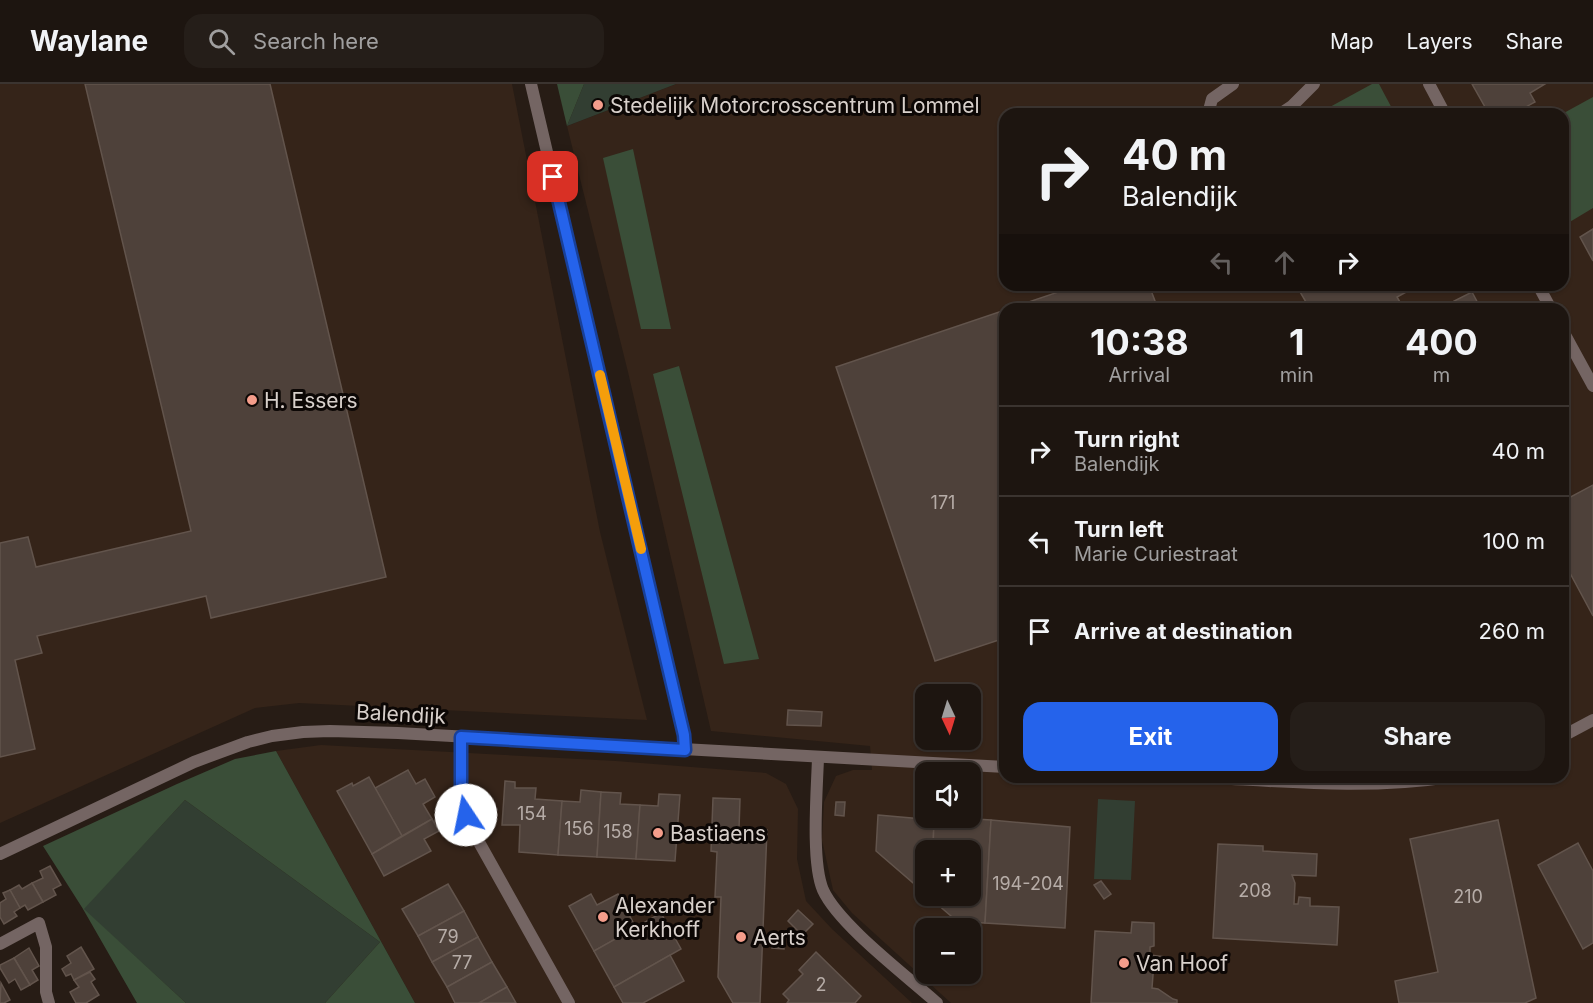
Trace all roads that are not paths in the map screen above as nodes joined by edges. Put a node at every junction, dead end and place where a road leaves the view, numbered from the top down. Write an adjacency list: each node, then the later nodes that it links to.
1 (531, 84): 13 (street)
2 (1233, 84): 5 (street)
3 (1314, 84): 6 (street)
4 (1429, 84): 7 (street)
5 (1210, 108)
6 (1289, 108)
7 (1442, 108)
8 (1569, 342): 9 (street)
9 (1593, 386)
10 (1593, 720): 11 (street)
11 (1569, 733)
12 (461, 737): 13 (street, Balendijk); 18 (street, Balendijk); 21 (street)
13 (685, 750): 14 (street, Balendijk)
14 (818, 758): 15 (street, Balendijk); 22 (street)
15 (999, 767)
16 (1317, 783): 17 (street)
17 (1399, 783)
18 (0, 854)
19 (0, 944): 20 (street)
20 (49, 1003)
21 (569, 1003)
22 (937, 1003)

